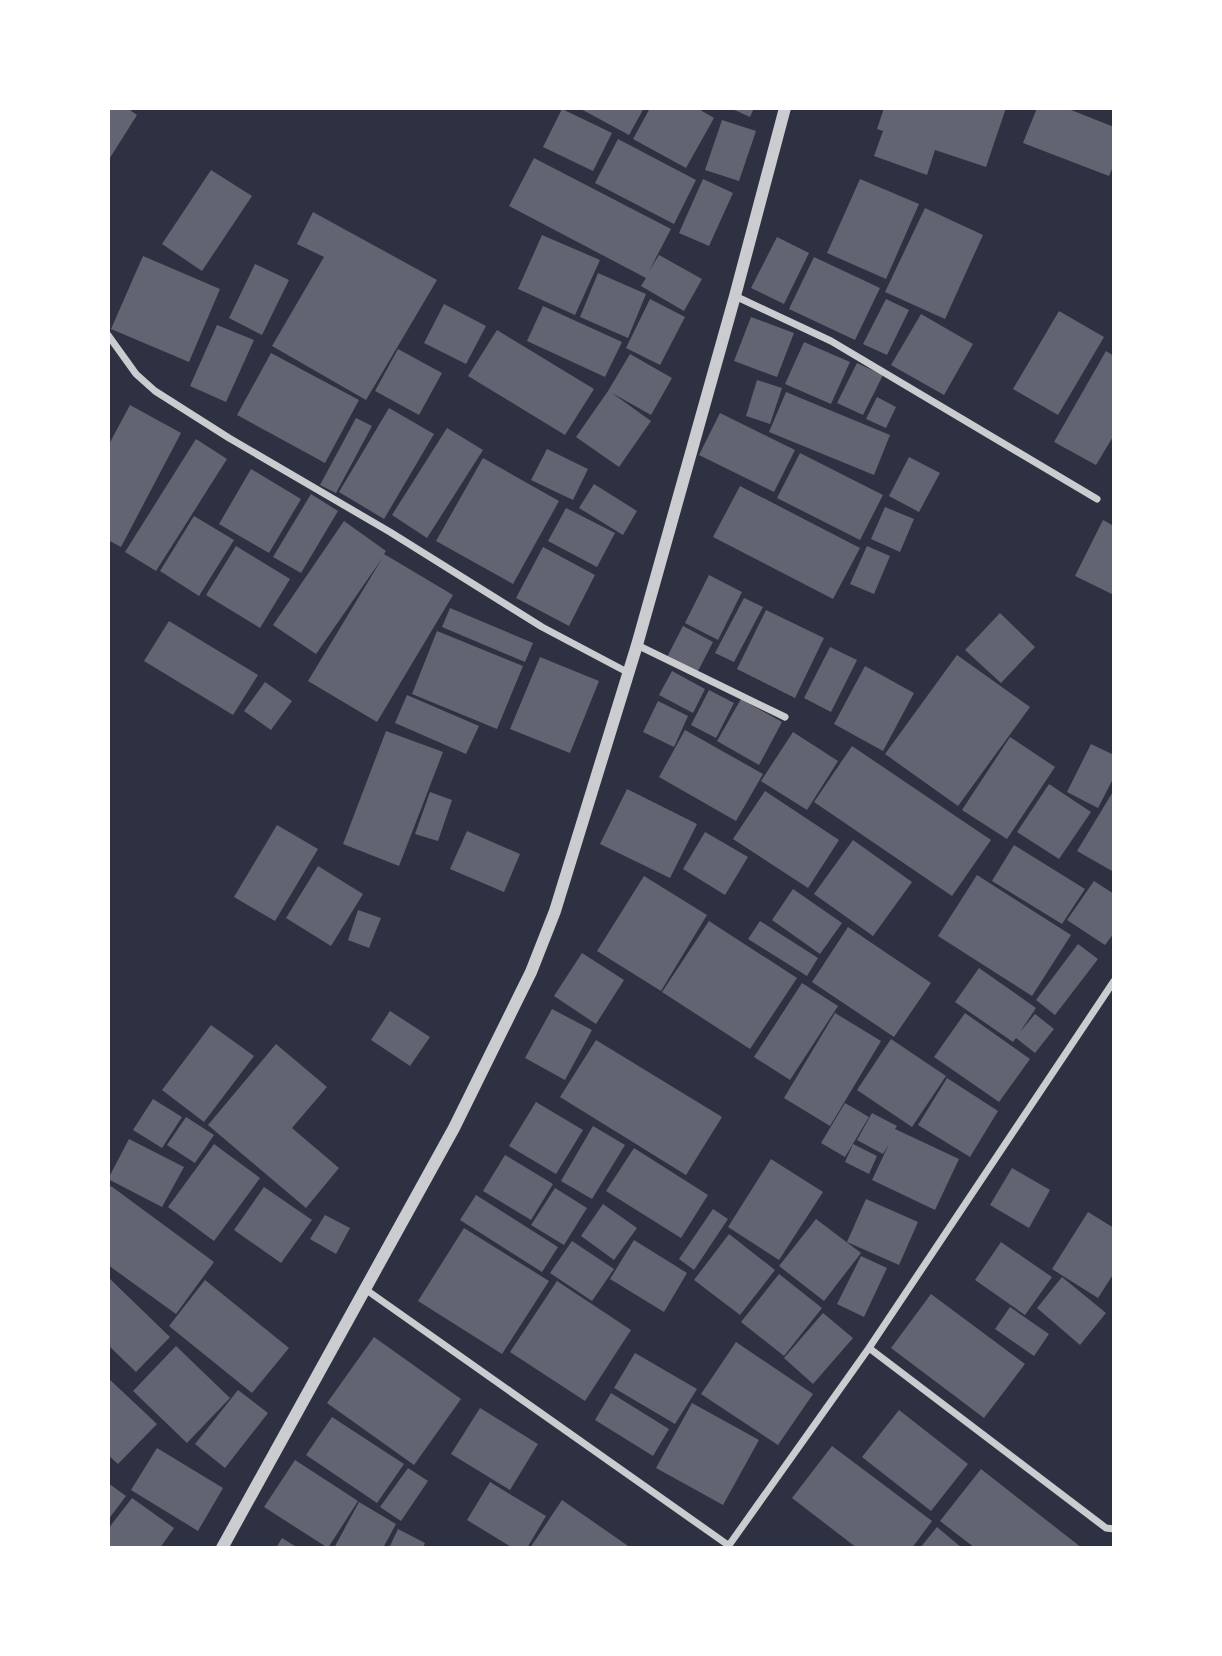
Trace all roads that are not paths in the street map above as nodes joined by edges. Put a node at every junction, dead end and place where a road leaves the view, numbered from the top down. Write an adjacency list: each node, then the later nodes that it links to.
1 (785, 108): 2 (street)
2 (735, 296): 4 (street); 5 (street)
3 (108, 335): 6 (street)
4 (1097, 499)
5 (637, 645): 6 (street); 7 (street)
6 (627, 672): 9 (street)
7 (785, 718)
8 (1114, 981): 10 (street)
9 (365, 1289): 12 (street); 13 (street)
10 (869, 1348): 11 (street); 12 (street)
11 (1114, 1529)
12 (728, 1546)
13 (222, 1548)

